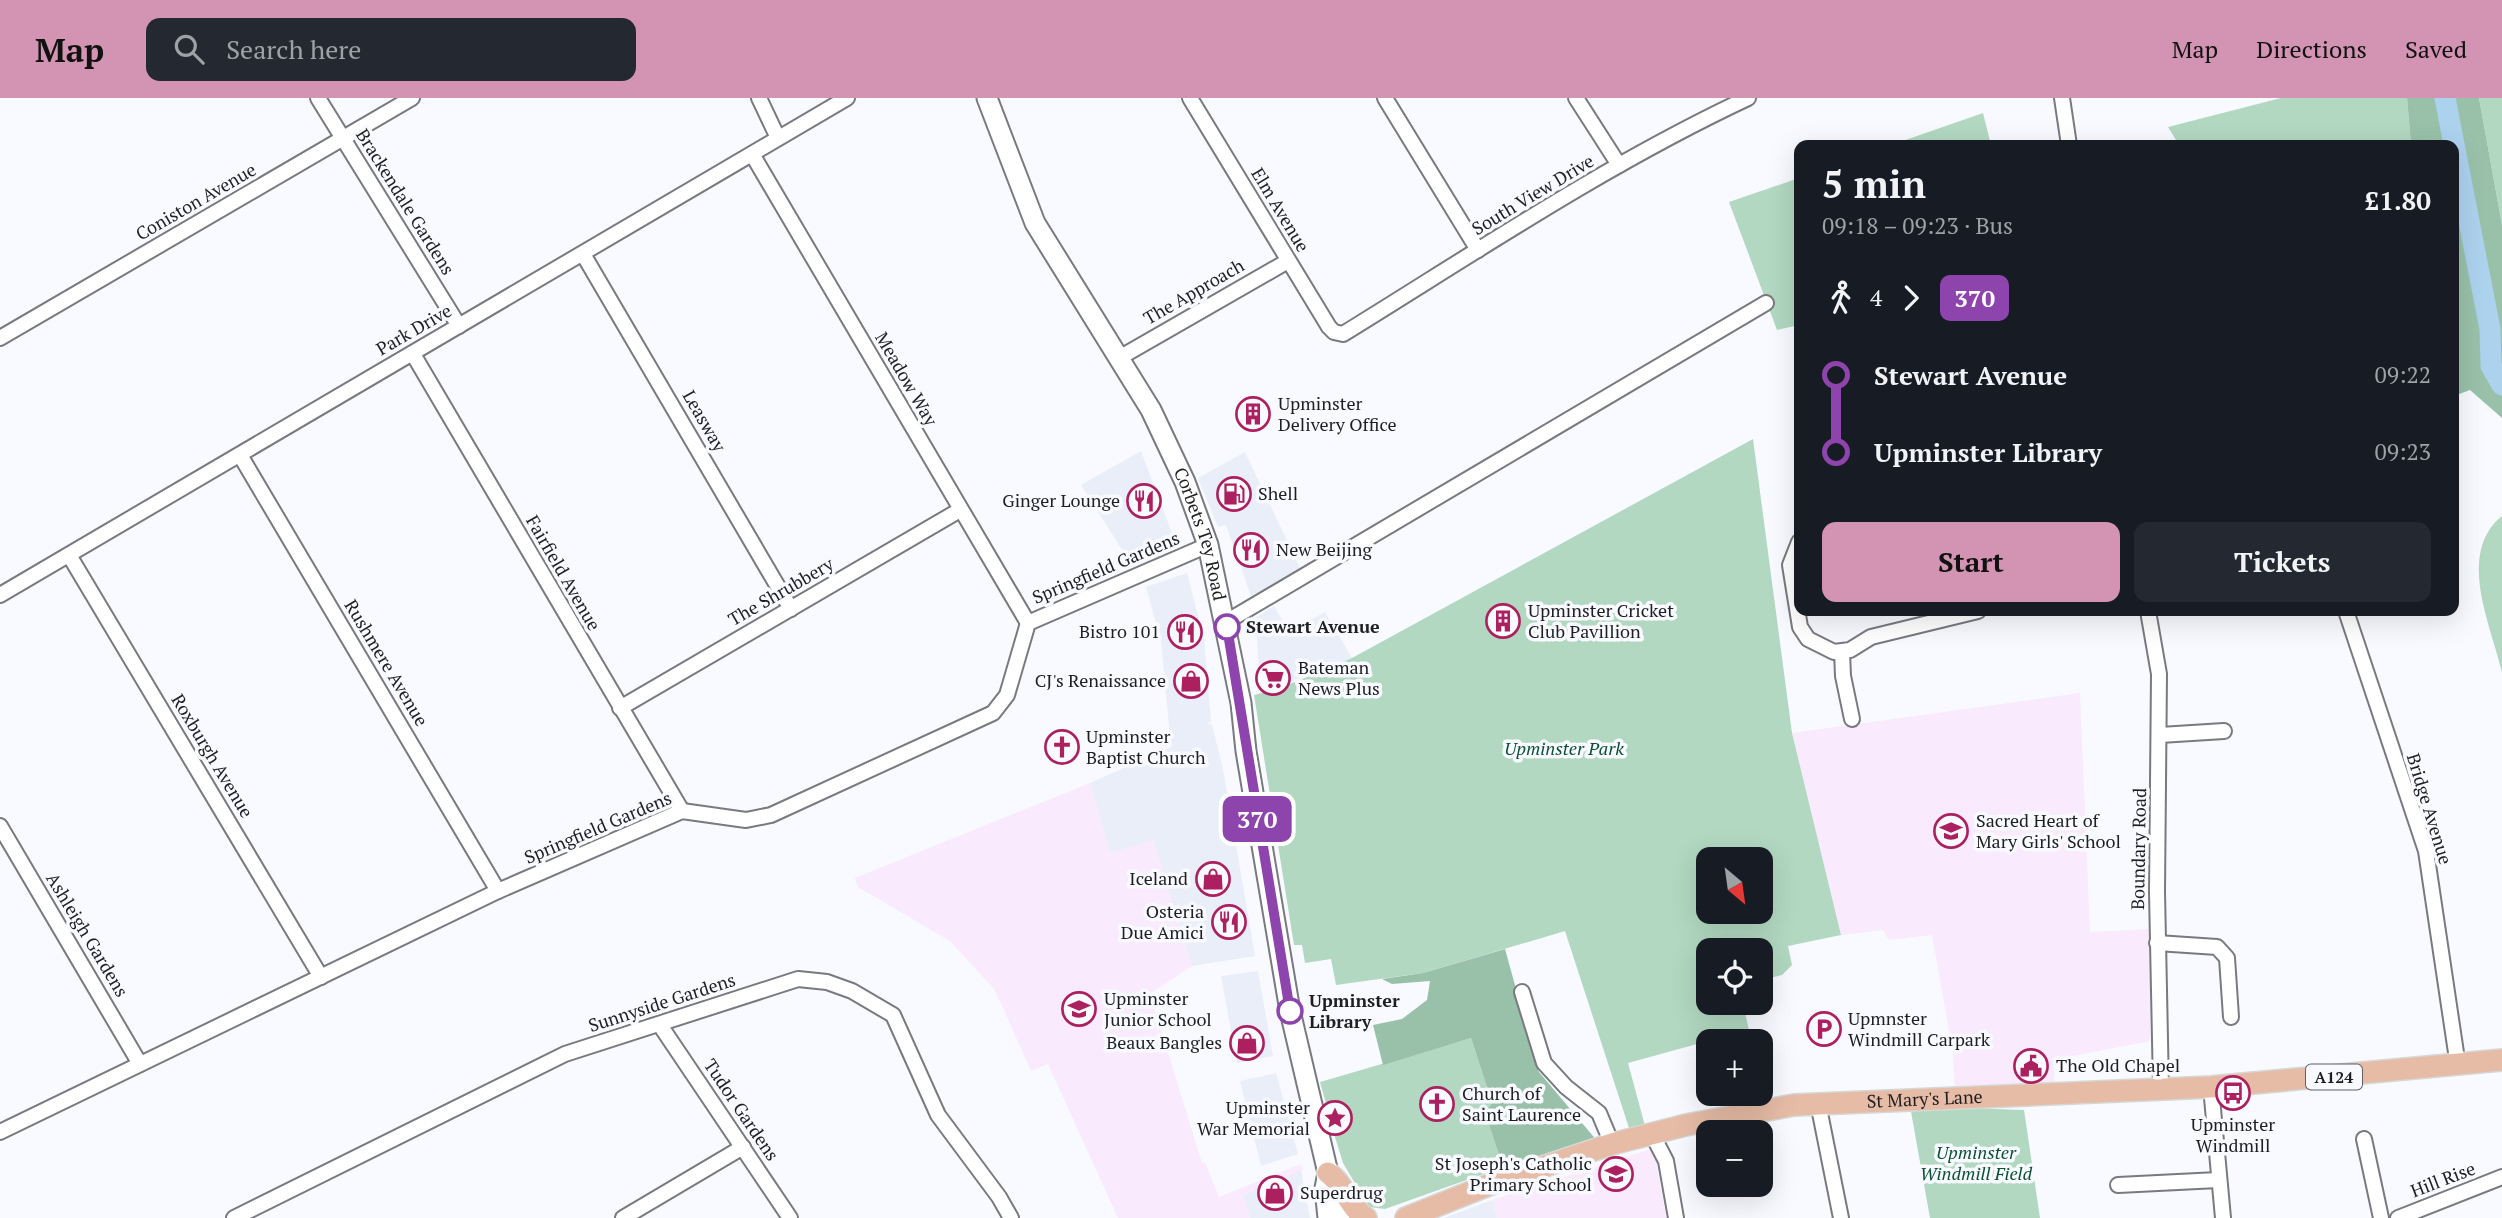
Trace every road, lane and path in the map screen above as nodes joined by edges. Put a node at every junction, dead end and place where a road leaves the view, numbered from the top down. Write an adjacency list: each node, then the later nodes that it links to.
1 (318, 98): 12 (street, Brackendale Gardens)
2 (412, 98): 12 (street, Coniston Avenue)
3 (759, 98): 11 (street)
4 (847, 98): 11 (street, Park Drive)
5 (987, 98): 24 (main road, Corbets Tey Road)
6 (1190, 98): 18 (street, Elm Avenue)
7 (1385, 98): 16 (street)
8 (1576, 98): 15 (street)
9 (1748, 98): 15 (street, South View Drive)
10 (2062, 98): 13 (street)
11 (778, 138): 14 (street, Park Drive)
12 (343, 139): 20 (street, Brackendale Gardens); 22 (street, Coniston Avenue)
13 (2068, 140)
14 (752, 154): 17 (street, Park Drive); 26 (street, Meadow Way)
15 (1619, 166): 16 (street, South View Drive)
16 (1478, 250): 21 (street, South View Drive)
17 (583, 254): 20 (street, Park Drive); 32 (street, Leasway)
18 (1288, 261): 21 (street, Elm Avenue); 24 (street, The Approach)
19 (1766, 303): 37 (street)
20 (459, 326): 23 (street, Park Drive)
21 (1343, 334)
22 (0, 338)
23 (413, 354): 25 (street, Park Drive); 40 (street, Fairfield Avenue)
24 (1119, 358): 27 (main road, Corbets Tey Road)
25 (240, 455): 28 (street, Park Drive); 46 (street, Rushmere Avenue)
26 (960, 510): 32 (street, The Shrubbery); 38 (street, Meadow Way)
27 (1208, 545): 37 (main road, Corbets Tey Road); 38 (street, Springfield Gardens)
28 (69, 555): 31 (street, Park Drive); 48 (street, Roxburgh Avenue)
29 (1794, 555): 30 (street)
30 (1794, 590)
31 (0, 595)
32 (792, 608): 40 (street, The Shrubbery)
33 (1798, 616): 39 (street)
34 (1957, 616): 39 (street)
35 (2149, 616): 43 (street, Boundary Road)
36 (2348, 616): 54 (street, Bridge Avenue)
37 (1226, 622): 63 (main road, Corbets Tey Road)
38 (1028, 623): 44 (street, Springfield Gardens)
39 (1842, 652): 41 (street)
40 (620, 708): 44 (street, Fairfield Avenue)
41 (1852, 719)
42 (2224, 732): 43 (street)
43 (2160, 735): 47 (street, Boundary Road)
44 (682, 811): 46 (street, Springfield Gardens)
45 (0, 826): 53 (street, Ashleigh Gardens)
46 (498, 891): 48 (street, Springfield Gardens)
47 (2157, 943): 50 (street); 56 (street, Boundary Road)
48 (321, 977): 53 (street, Springfield Gardens)
49 (1522, 992): 61 (street)
50 (2231, 1017)
51 (660, 1025): 62 (street, Tudor Gardens); 67 (street, Sunnyside Gardens); 70 (street, Sunnyside Gardens)
52 (2502, 1060): 54 (main road, A124)
53 (140, 1064): 58 (street, Springfield Gardens)
54 (2458, 1066): 55 (main road, St Mary's Lane / A124)
55 (2211, 1087): 56 (main road, St Mary's Lane / A124); 65 (street)
56 (2161, 1089): 57 (main road, St Mary's Lane / A124)
57 (1818, 1103): 59 (main road, St Mary's Lane / A124); 78 (street)
58 (0, 1132)
59 (1652, 1134): 61 (main road, St Mary's Lane / A124); 77 (street)
60 (2364, 1139): 80 (street)
61 (1612, 1144): 76 (main road, St Mary's Lane / A124)
62 (743, 1147): 68 (street); 69 (street, Tudor Gardens)
63 (1328, 1176): 71 (main road, Corbets Tey Road); 72 (main road, Corbets Tey Road); 73 (main road)
64 (2502, 1177): 81 (street, Hill Rise)
65 (2218, 1180): 66 (street); 79 (street)
66 (2118, 1185)
67 (234, 1218)
68 (623, 1218)
69 (790, 1218)
70 (1011, 1218)
71 (1328, 1218)
72 (1345, 1218)
73 (1366, 1218)
74 (1390, 1218): 75 (main road)
75 (1400, 1218)
76 (1406, 1218)
77 (1676, 1218)
78 (1841, 1218)
79 (2223, 1218)
80 (2381, 1218)
81 (2398, 1218)

